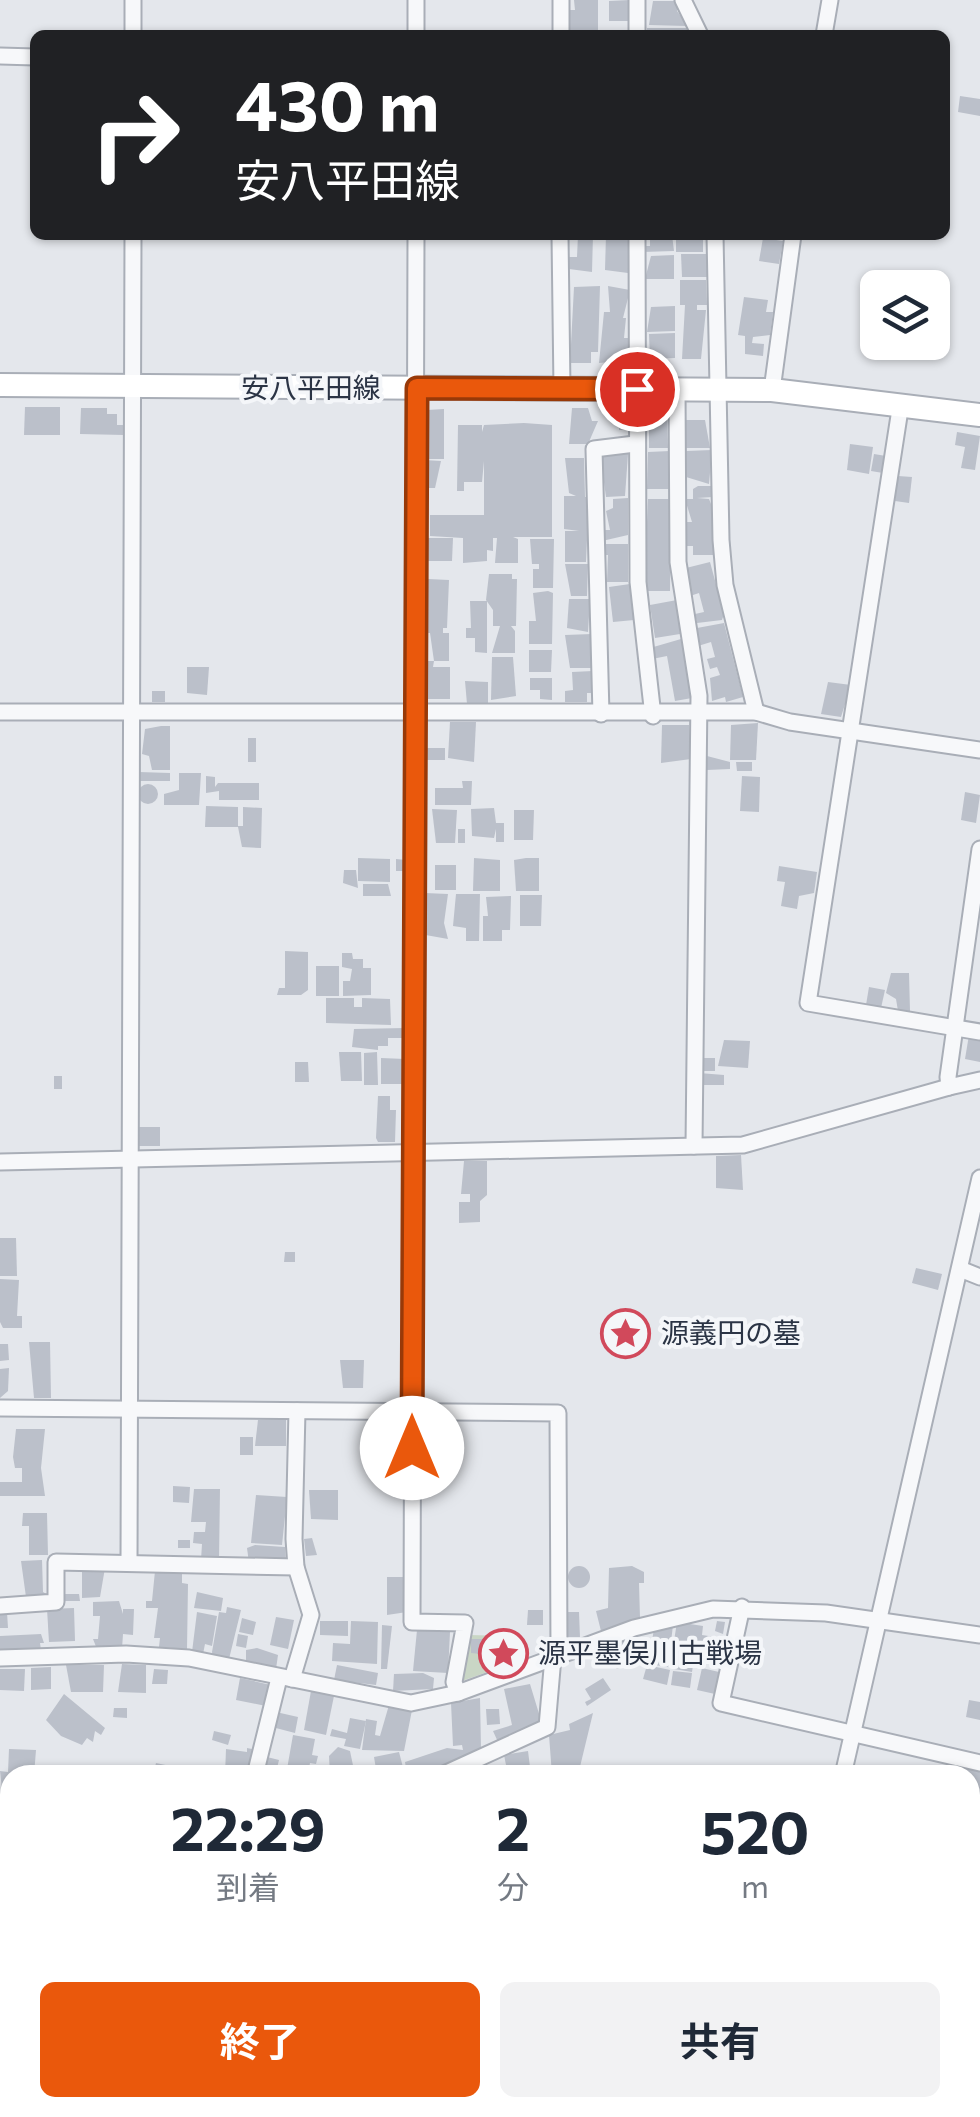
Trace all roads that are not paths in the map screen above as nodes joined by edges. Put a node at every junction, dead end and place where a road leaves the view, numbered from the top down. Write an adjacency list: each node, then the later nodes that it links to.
1 (133, 0): 7 (street)
2 (416, 0): 8 (street)
3 (562, 0): 9 (street)
4 (637, 0): 10 (street)
5 (683, 0): 11 (street)
6 (830, 0): 12 (street)
7 (133, 30)
8 (416, 30)
9 (561, 30)
10 (637, 30)
11 (698, 30)
12 (825, 30)
13 (0, 56): 14 (street)
14 (30, 57)
15 (133, 240): 22 (street)
16 (416, 240): 23 (street)
17 (560, 240): 24 (street)
18 (636, 240): 25 (street)
19 (715, 240): 27 (street)
20 (792, 240): 28 (street)
21 (0, 385): 22 (main road, 安八平田線)
22 (132, 386): 23 (main road, 安八平田線); 33 (street)
23 (417, 388): 24 (main road, 安八平田線); 35 (street)
24 (562, 389): 25 (main road, 安八平田線)
25 (637, 389): 26 (main road, 安八平田線); 31 (street)
26 (676, 389): 27 (main road, 安八平田線); 37 (street)
27 (719, 389): 28 (main road, 安八平田線); 34 (street)
28 (772, 390): 29 (main road, 安八平田線)
29 (902, 403): 30 (main road, 安八平田線); 39 (street)
30 (980, 415)
31 (635, 444): 36 (street); 38 (street)
32 (0, 712): 33 (street)
33 (133, 712): 35 (street); 48 (street)
34 (756, 712): 37 (street); 39 (street)
35 (415, 713): 36 (street); 47 (street)
36 (602, 714): 38 (street)
37 (699, 714): 38 (street); 46 (street)
38 (653, 716)
39 (850, 730): 40 (street); 42 (street)
40 (980, 750)
41 (980, 850): 42 (street)
42 (954, 1028): 43 (street); 45 (street)
43 (980, 1032)
44 (980, 1080): 45 (street)
45 (949, 1087): 46 (street)
46 (694, 1146): 47 (street)
47 (413, 1151): 48 (street); 56 (street)
48 (130, 1158): 49 (street); 53 (street)
49 (0, 1162)
50 (980, 1178): 51 (street)
51 (960, 1269): 52 (street); 61 (street)
52 (980, 1276)
53 (130, 1406): 54 (street); 55 (street); 57 (street)
54 (0, 1408)
55 (297, 1411): 56 (street); 58 (street)
56 (412, 1414): 63 (street); 66 (street)
57 (129, 1563): 58 (street); 59 (street)
58 (296, 1567): 65 (street)
59 (0, 1606)
60 (742, 1607): 61 (street); 63 (street); 67 (street)
61 (881, 1620): 62 (street); 67 (street)
62 (980, 1634)
63 (556, 1655): 66 (street); 70 (street)
64 (0, 1658): 65 (street)
65 (285, 1679): 66 (street); 69 (street)
66 (458, 1693)
67 (854, 1732): 68 (street); 71 (street)
68 (980, 1762)
69 (258, 1765)
70 (464, 1765)
71 (846, 1765)

